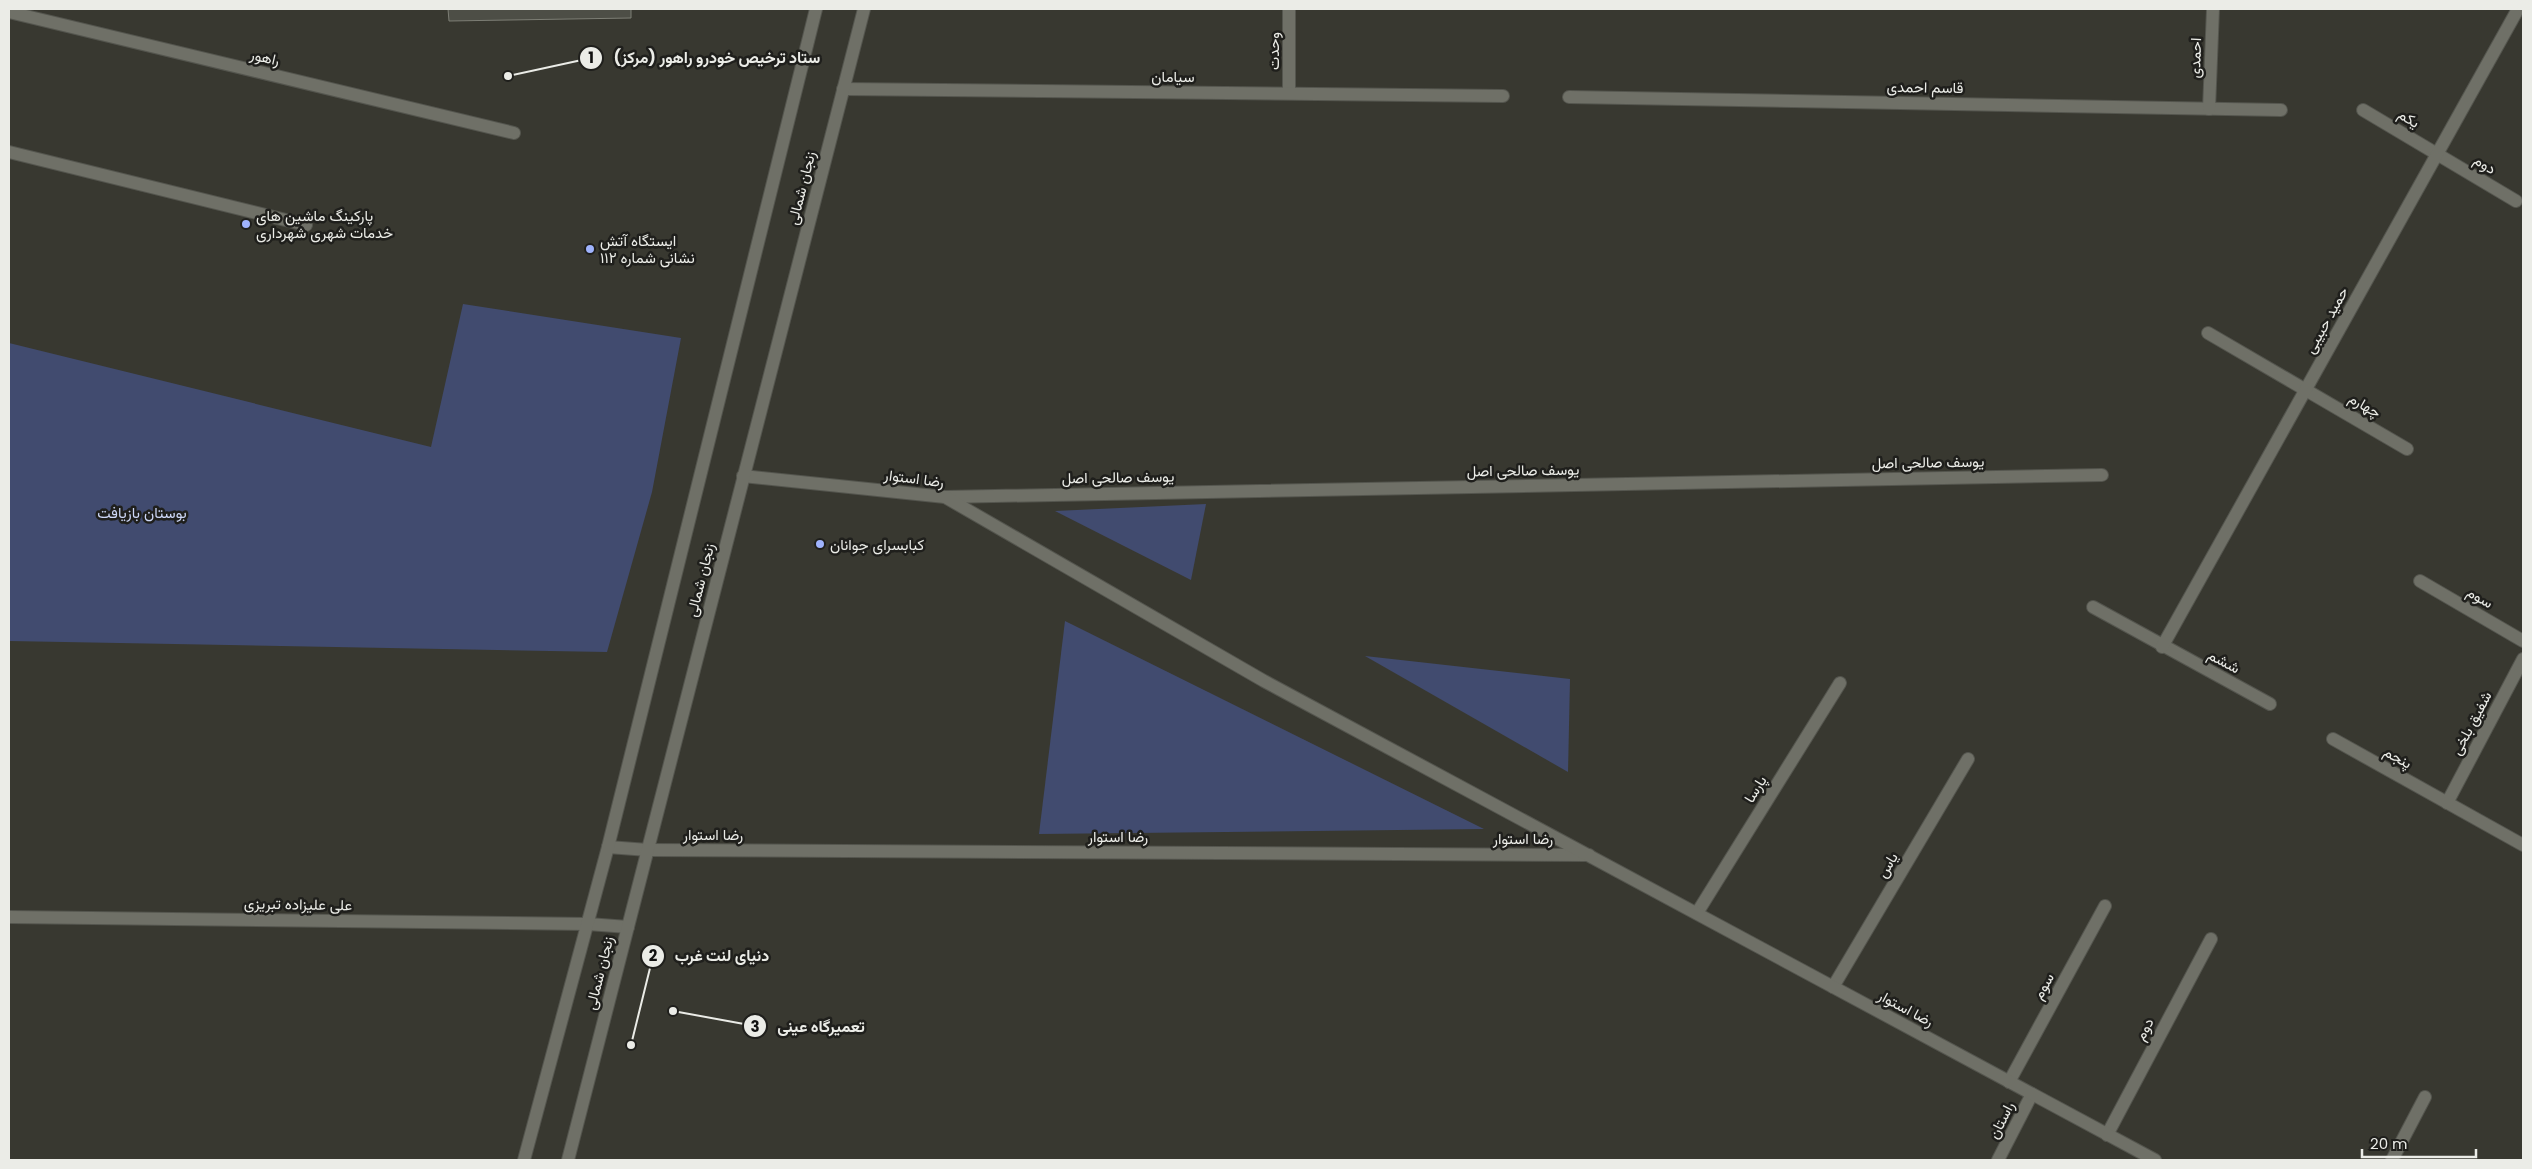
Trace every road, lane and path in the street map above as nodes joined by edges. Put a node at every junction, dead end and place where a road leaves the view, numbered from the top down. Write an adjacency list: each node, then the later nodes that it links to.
1 (816, 9): 36 (street, زنجان شمالی)
2 (864, 9): 7 (street, زنجان شمالی)
3 (1289, 9): 8 (street, وحدت)
4 (2213, 9): 11 (street, احمدی)
5 (2518, 9): 16 (street, حمید حبیبی)
6 (9, 12): 14 (street, راهور)
7 (843, 89): 8 (street, سیامان); 23 (street, زنجان شمالی)
8 (1289, 93): 9 (street, سیامان)
9 (1503, 96)
10 (1569, 97): 11 (street, قاسم احمدی)
11 (2209, 109): 12 (street, قاسم احمدی)
12 (2281, 110)
13 (2364, 110): 16 (street, یکم)
14 (514, 133)
15 (9, 152): 18 (street)
16 (2437, 154): 17 (street, دوم); 20 (street, حمید حبیبی)
17 (2516, 201)
18 (306, 225)
19 (2208, 333): 20 (street)
20 (2306, 390): 21 (street, چهارم); 28 (street, حمید حبیبی)
21 (2407, 449)
22 (2102, 475): 24 (street, یوسف صالحی اصل)
23 (743, 476): 24 (street, رضا استوار); 37 (street, زنجان شمالی)
24 (945, 497): 38 (street, رضا استوار)
25 (2420, 581): 27 (street, سوم)
26 (2093, 607): 28 (street)
27 (2523, 641)
28 (2162, 646): 31 (street, ششم)
29 (2523, 659): 34 (street, شفیق بلخی)
30 (1840, 683): 40 (street, پارسا)
31 (2270, 704)
32 (2333, 739): 34 (street, پنجم)
33 (1968, 759): 45 (street, یاس)
34 (2447, 803): 35 (street)
35 (2523, 845)
36 (608, 847): 37 (street, رضا استوار); 42 (street, زنجان شمالی)
37 (648, 850): 38 (street, رضا استوار); 43 (street, زنجان شمالی)
38 (1589, 855): 40 (street, رضا استوار)
39 (2106, 906): 46 (street, سوم)
40 (1697, 913): 45 (street, رضا استوار)
41 (9, 917): 42 (street, علی علیزاده تبریزی)
42 (588, 924): 43 (street, علی علیزاده تبریزی); 50 (street, زنجان شمالی)
43 (628, 927): 51 (street, زنجان شمالی)
44 (2211, 939): 49 (street, دوم)
45 (1833, 987): 46 (street, رضا استوار)
46 (2009, 1082): 47 (street, رضا استوار)
47 (2032, 1094): 49 (street, رضا استوار); 52 (street, راستان)
48 (2425, 1097): 54 (street)
49 (2107, 1134): 53 (street, رضا استوار)
50 (524, 1160)
51 (568, 1160)
52 (1998, 1160)
53 (2154, 1160)
54 (2392, 1160)

